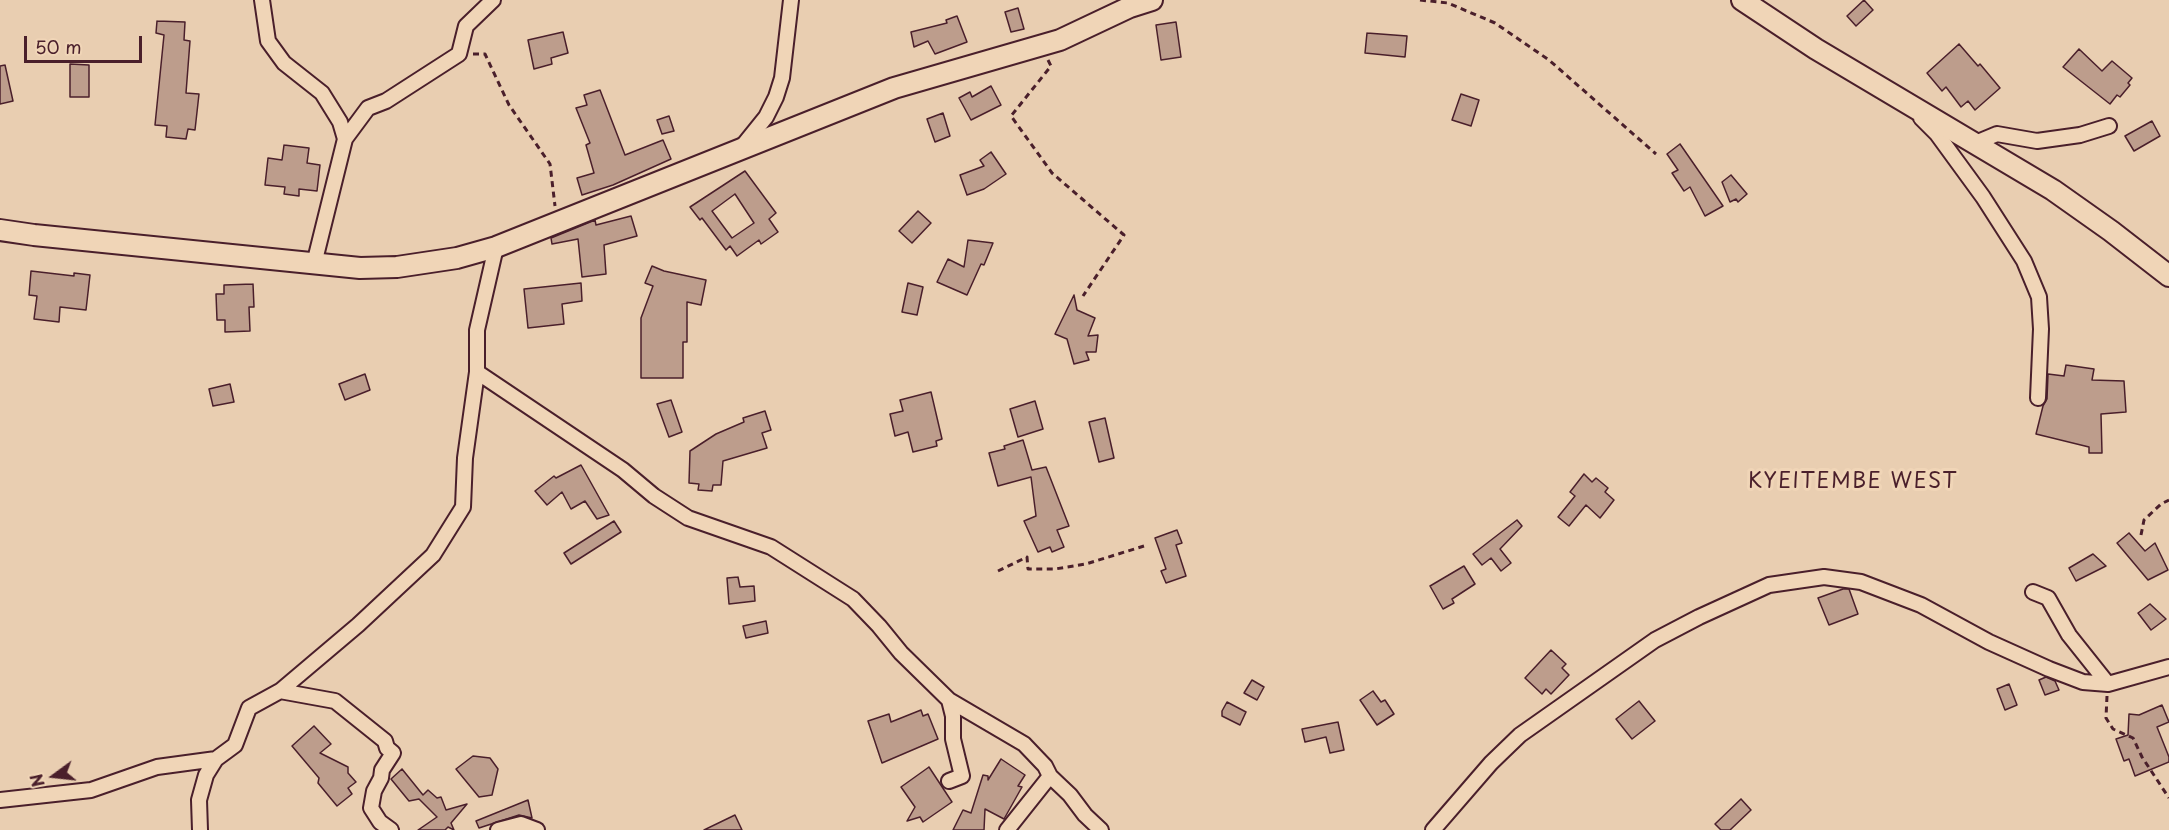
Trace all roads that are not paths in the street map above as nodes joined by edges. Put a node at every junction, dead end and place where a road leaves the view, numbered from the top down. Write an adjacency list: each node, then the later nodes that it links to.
1 (262, 0): 8 (street)
2 (493, 0): 8 (street)
3 (791, 0): 10 (street)
4 (1152, 0): 10 (street)
5 (1742, 0): 6 (street)
6 (1905, 102): 9 (street); 16 (street)
7 (2109, 126): 9 (street)
8 (345, 139): 13 (street)
9 (1973, 144): 14 (street)
10 (741, 148): 12 (street)
11 (0, 230): 13 (street)
12 (496, 246): 13 (street); 15 (street)
13 (314, 264)
14 (2169, 276)
15 (477, 372): 20 (street); 21 (street)
16 (2038, 398)
17 (2033, 592): 19 (street)
18 (2169, 667): 19 (street)
19 (2108, 684): 32 (street)
20 (280, 691): 22 (street); 27 (street)
21 (949, 700): 23 (street); 24 (street)
22 (216, 759): 25 (street); 26 (street)
23 (1050, 776): 30 (street); 31 (street)
24 (949, 781)
25 (0, 800)
26 (200, 830)
27 (391, 830)
28 (498, 830): 29 (street)
29 (537, 830)
30 (1007, 830)
31 (1101, 830)
32 (1433, 830)

